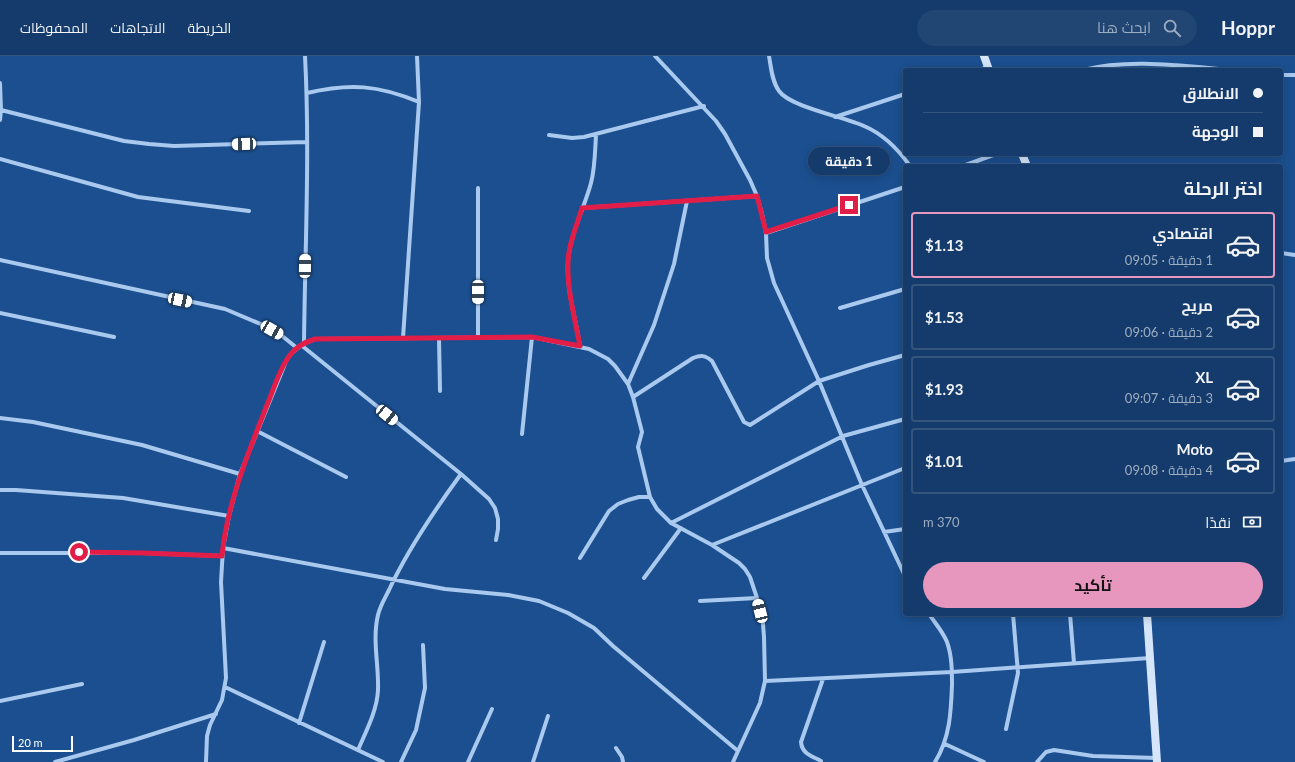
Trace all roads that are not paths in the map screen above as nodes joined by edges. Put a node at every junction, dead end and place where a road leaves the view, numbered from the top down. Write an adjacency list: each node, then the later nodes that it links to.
1 (305, 56): 12 (street)
2 (417, 56): 14 (street)
3 (655, 56): 15 (street)
4 (769, 56): 17 (street)
5 (984, 56): 6 (street)
6 (988, 68)
7 (1090, 68): 8 (street)
8 (1200, 68)
9 (1283, 75): 10 (street)
10 (1295, 75)
11 (0, 83): 16 (street)
12 (307, 93): 14 (street); 21 (street)
13 (903, 95): 17 (street)
14 (419, 102): 42 (street)
15 (704, 106): 20 (street); 28 (street)
16 (1, 110): 18 (street); 21 (street)
17 (835, 117): 24 (street)
18 (0, 120)
19 (549, 135): 20 (street)
20 (596, 135): 30 (street)
21 (307, 142): 44 (street)
22 (990, 156): 25 (street)
23 (0, 159): 31 (street)
24 (909, 164)
25 (968, 164)
26 (478, 188): 40 (street)
27 (903, 188): 32 (street)
28 (757, 196): 29 (street); 32 (street)
29 (687, 201): 30 (street); 48 (street)
30 (582, 208): 45 (street)
31 (249, 211)
32 (766, 232): 47 (street)
33 (1283, 253): 34 (street)
34 (1295, 255)
35 (0, 260): 44 (street)
36 (903, 290): 37 (street)
37 (840, 308)
38 (0, 313): 39 (street)
39 (114, 337)
40 (478, 337): 41 (street); 43 (street)
41 (532, 337): 45 (street); 54 (street)
42 (403, 338): 43 (street); 44 (street)
43 (439, 338): 49 (street)
44 (301, 345): 53 (street); 60 (street)
45 (580, 346): 48 (street)
46 (903, 356): 47 (street)
47 (819, 381): 50 (street); 55 (street)
48 (628, 384): 50 (street)
49 (440, 391)
50 (633, 397): 64 (street)
51 (0, 418): 59 (street)
52 (903, 420): 55 (street)
53 (257, 431): 59 (street); 61 (street)
54 (522, 434)
55 (843, 436): 62 (street); 66 (street)
56 (1295, 459): 57 (street)
57 (1283, 461)
58 (903, 469): 62 (street)
59 (240, 474): 65 (street)
60 (461, 474): 70 (street); 78 (street)
61 (346, 477)
62 (862, 485): 69 (street); 71 (street)
63 (0, 490): 65 (street)
64 (650, 497): 66 (street); 75 (street)
65 (229, 516): 72 (street)
66 (671, 523): 67 (street)
67 (681, 528): 71 (street); 77 (street)
68 (903, 530): 69 (street)
69 (884, 532): 76 (street)
70 (496, 540)
71 (712, 545): 79 (street)
72 (223, 548): 74 (street); 78 (street)
73 (0, 553): 74 (street)
74 (222, 556): 94 (street)
75 (580, 558)
76 (903, 572)
77 (644, 578)
78 (394, 580): 103 (street); 104 (street)
79 (757, 598): 80 (street); 92 (street)
80 (700, 601)
81 (931, 616): 90 (street)
82 (1013, 616): 89 (street)
83 (1070, 616): 88 (street)
84 (1147, 616): 87 (street)
85 (324, 642): 99 (street)
86 (423, 645): 110 (street)
87 (1150, 658): 88 (street); 105 (street)
88 (1074, 663): 89 (street)
89 (1018, 668): 90 (street); 100 (street)
90 (952, 672): 91 (street); 101 (street)
91 (823, 679): 92 (street); 106 (street)
92 (765, 681): 104 (street)
93 (82, 684): 95 (street)
94 (225, 688): 97 (street); 99 (street)
95 (0, 702)
96 (492, 709): 111 (street)
97 (216, 714): 107 (street); 108 (street)
98 (548, 716): 112 (street)
99 (299, 723): 103 (street)
100 (1006, 729)
101 (945, 744): 115 (street); 116 (street)
102 (616, 748): 113 (street)
103 (358, 750): 109 (street)
104 (738, 750): 114 (street)
105 (1157, 760): 117 (street)
106 (822, 761)
107 (55, 762)
108 (206, 762)
109 (383, 762)
110 (402, 762)
111 (468, 762)
112 (533, 762)
113 (623, 762)
114 (733, 762)
115 (935, 762)
116 (984, 762)
117 (1037, 762)

